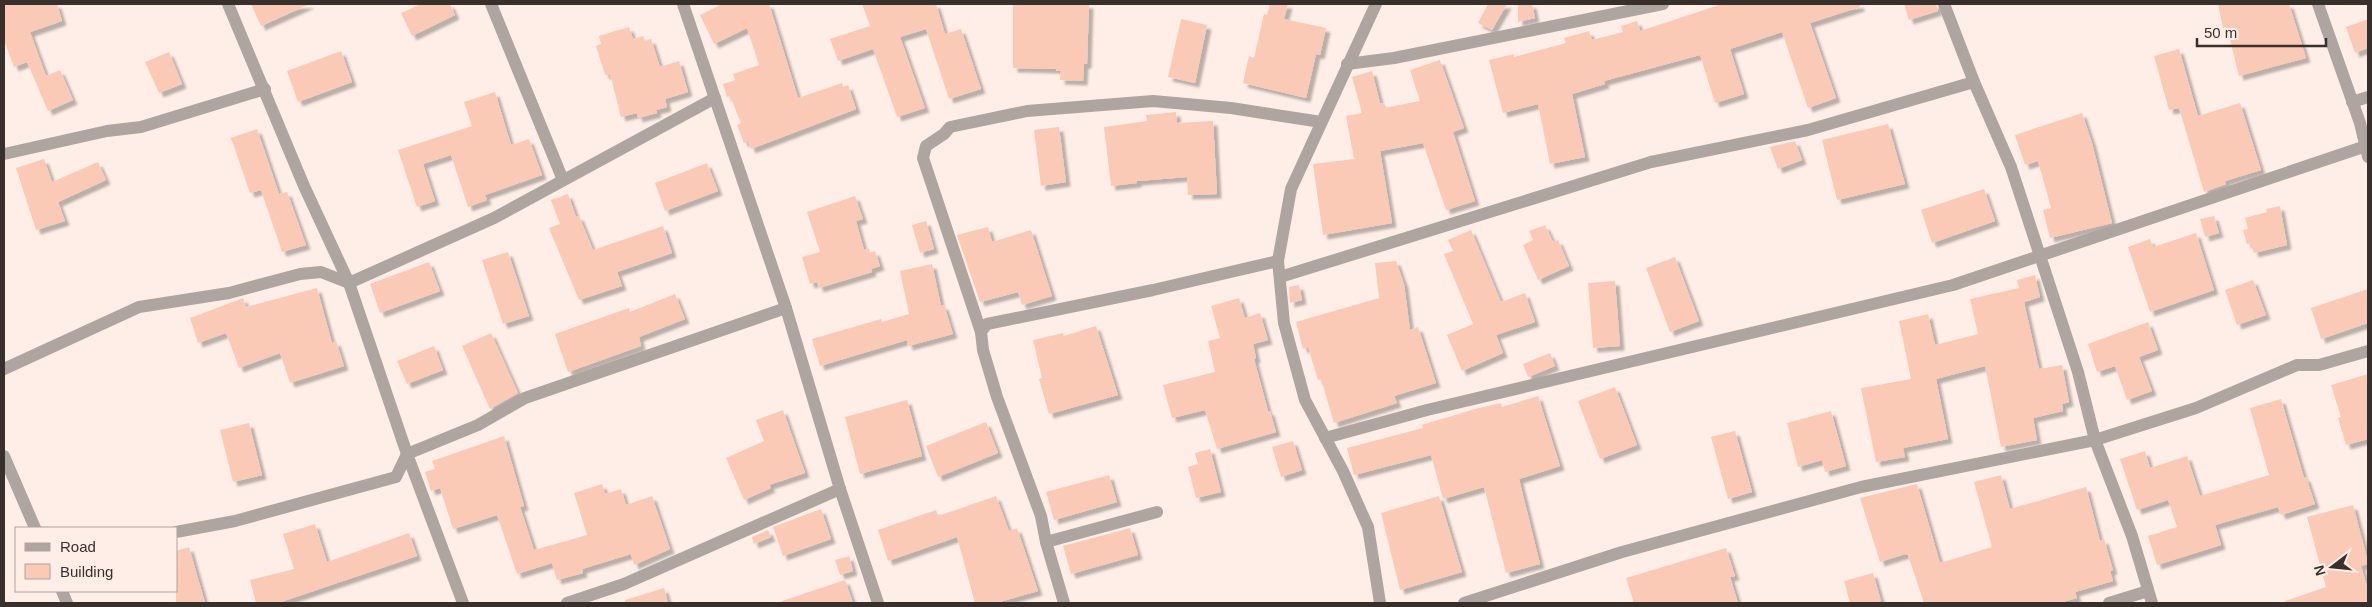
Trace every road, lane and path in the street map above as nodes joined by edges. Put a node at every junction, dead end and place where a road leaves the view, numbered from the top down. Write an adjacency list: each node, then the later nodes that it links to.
1 (228, 4): 10 (street)
2 (491, 4): 17 (street)
3 (683, 4): 12 (street)
4 (1376, 4): 8 (street)
5 (1663, 4): 8 (street)
6 (1944, 4): 9 (street)
7 (2318, 4): 13 (street)
8 (1348, 64): 14 (street)
9 (1974, 82): 18 (street); 20 (street)
10 (265, 88): 16 (street); 21 (street)
11 (2368, 97): 13 (street)
12 (715, 98): 17 (street); 22 (street)
13 (2352, 102): 15 (street)
14 (1321, 122): 19 (street); 23 (street)
15 (2367, 151): 18 (street)
16 (4, 154)
17 (563, 180): 21 (street)
18 (2040, 254): 26 (street); 27 (street)
19 (1278, 261): 20 (street); 23 (street)
20 (1280, 277): 26 (street)
21 (349, 283): 25 (street); 28 (street)
22 (786, 308): 28 (street); 30 (street)
23 (981, 332): 34 (street)
24 (2368, 351): 27 (street)
25 (4, 369)
26 (1325, 438): 40 (street)
27 (2095, 440): 35 (street); 41 (street)
28 (407, 454): 33 (street); 36 (street)
29 (4, 456): 32 (street)
30 (840, 489): 37 (street); 38 (street)
31 (1157, 512): 34 (street)
32 (35, 527)
33 (178, 532)
34 (1046, 542): 39 (street)
35 (2150, 597): 42 (street)
36 (463, 603)
37 (567, 603)
38 (878, 603)
39 (1064, 603)
40 (1380, 603)
41 (1464, 603)
42 (2109, 603)

